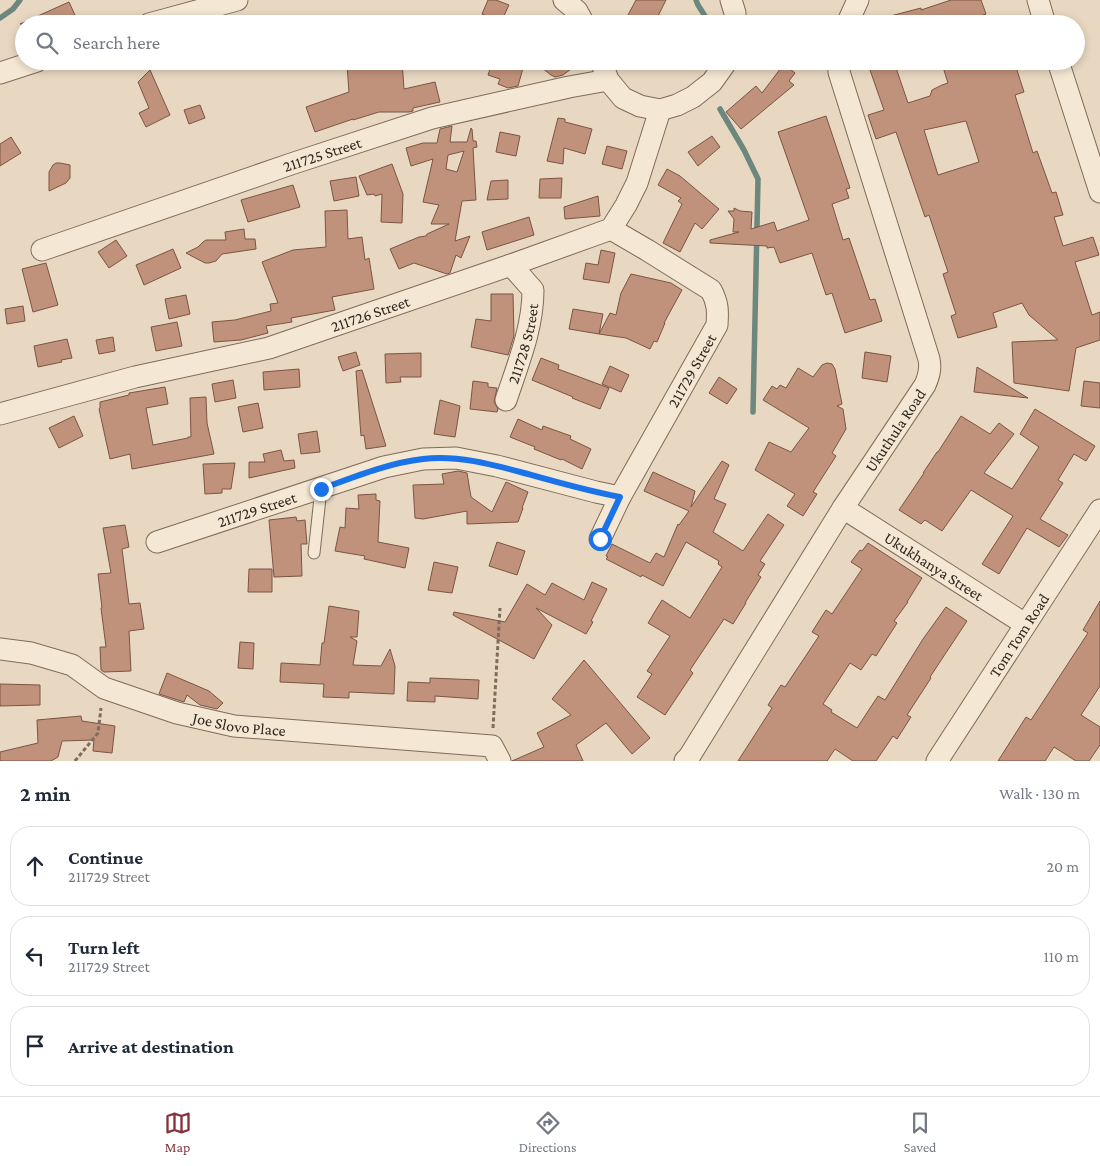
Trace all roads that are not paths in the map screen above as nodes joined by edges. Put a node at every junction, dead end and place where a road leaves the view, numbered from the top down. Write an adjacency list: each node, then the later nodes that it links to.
1 (237, 0): 6 (street)
2 (564, 0): 7 (street)
3 (730, 0): 8 (street)
4 (858, 0): 9 (street)
5 (1038, 0): 10 (street)
6 (183, 15)
7 (579, 15)
8 (735, 15)
9 (851, 15)
10 (1043, 15)
11 (15, 68): 16 (street)
12 (721, 70): 17 (street)
13 (839, 70): 26 (street, Ukuthula Road)
14 (1061, 70): 18 (street)
15 (604, 71): 17 (street); 20 (street, 211725 Street)
16 (0, 73)
17 (660, 110): 19 (street)
18 (1100, 192)
19 (611, 229): 21 (street, 211726 Street); 25 (street, 211729 Street)
20 (42, 250)
21 (511, 265): 22 (street, 211728 Street); 23 (street, 211726 Street)
22 (506, 400)
23 (0, 414)
24 (321, 489): 25 (street, 211729 Street); 29 (street, 211729 Street); 30 (lane)
25 (620, 497): 28 (street, 211729 Street)
26 (843, 508): 31 (street, Ukukhanya Street); 34 (street, Ukuthula Road)
27 (1100, 510): 31 (street, Tom Tom Road)
28 (600, 539)
29 (157, 542)
30 (314, 553)
31 (1025, 624): 35 (street, Tom Tom Road)
32 (0, 649): 33 (street, Joe Slovo Place)
33 (496, 753)
34 (685, 761)
35 (937, 761)

